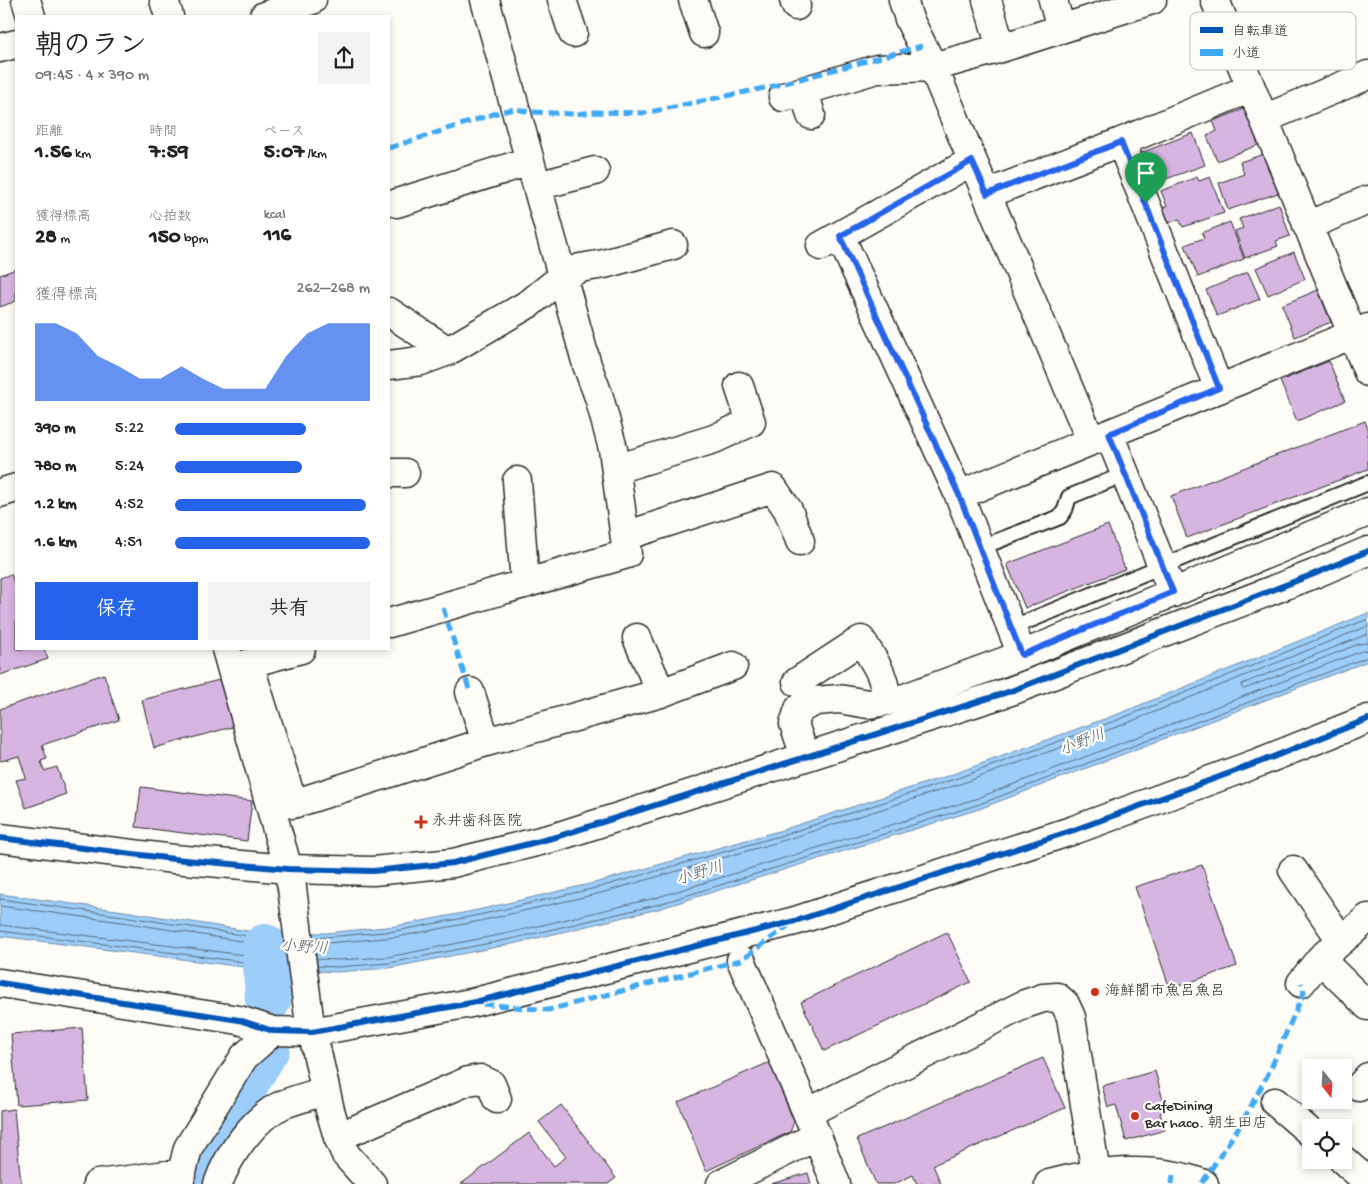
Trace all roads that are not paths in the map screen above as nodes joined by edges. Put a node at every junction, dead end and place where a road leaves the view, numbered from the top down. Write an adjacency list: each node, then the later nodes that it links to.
1 (26, 0): 13 (street)
2 (164, 0): 14 (street)
3 (312, 0): 15 (street)
4 (485, 0): 31 (street)
5 (562, 0): 17 (street)
6 (693, 0): 18 (street)
7 (903, 0): 22 (street)
8 (987, 0): 21 (street)
9 (1053, 0): 16 (street)
10 (1152, 0): 16 (street)
11 (1215, 0): 12 (street)
12 (1220, 12)
13 (31, 15)
14 (169, 15)
15 (267, 15)
16 (1061, 29): 21 (street)
17 (573, 33)
18 (704, 33)
19 (15, 44): 20 (street)
20 (0, 48)
21 (1000, 48): 22 (street)
22 (933, 67): 26 (street); 29 (street)
23 (1244, 70): 25 (street)
24 (1368, 75): 27 (street)
25 (1251, 88): 27 (street); 28 (street)
26 (799, 101)
27 (1264, 119): 35 (street)
28 (1121, 142): 32 (street); 44 (street)
29 (972, 161): 32 (street); 52 (street)
30 (595, 171): 31 (street)
31 (534, 173): 34 (street); 37 (street)
32 (987, 194): 45 (street)
33 (1368, 200): 35 (street)
34 (397, 204)
35 (1308, 226): 39 (street)
36 (673, 245): 37 (street)
37 (562, 277): 40 (street); 46 (street)
38 (390, 313): 40 (street)
39 (1360, 331): 42 (street); 44 (street)
40 (448, 351): 41 (street)
41 (390, 365)
42 (1368, 372)
43 (738, 386): 46 (street)
44 (1219, 388): 45 (street)
45 (1100, 438): 47 (street); 52 (street)
46 (616, 469): 54 (street)
47 (1125, 474): 56 (lane); 58 (street)
48 (517, 481): 59 (street)
49 (1368, 483): 58 (lane)
50 (15, 488): 51 (street)
51 (0, 492)
52 (959, 495): 56 (street)
53 (1368, 512): 60 (street)
54 (625, 536): 55 (street); 59 (street)
55 (800, 541)
56 (979, 548): 62 (street)
57 (1368, 551): 74 (street)
58 (1162, 566): 60 (street); 62 (lane)
59 (525, 584): 61 (street)
60 (1173, 592): 65 (street)
61 (390, 623)
62 (1012, 628): 65 (street)
63 (637, 638): 70 (street)
64 (295, 650): 66 (street)
65 (1022, 655): 71 (street)
66 (236, 660): 73 (street); 77 (street)
67 (733, 666): 70 (street)
68 (797, 682): 71 (street)
69 (470, 692): 73 (street)
70 (661, 693): 73 (street)
71 (886, 701): 74 (street)
72 (1368, 719): 85 (street)
73 (486, 742)
74 (805, 756): 77 (street)
75 (0, 838): 77 (street)
76 (1293, 870): 79 (street)
77 (290, 878): 85 (street)
78 (1368, 918): 79 (street)
79 (1341, 940): 80 (street)
80 (1320, 959): 83 (street); 84 (street)
81 (741, 960): 90 (street)
82 (0, 983): 86 (street)
83 (1301, 983)
84 (1368, 1006)
85 (311, 1025): 86 (street); 87 (street)
86 (273, 1031): 95 (street)
87 (326, 1091): 92 (street); 98 (street)
88 (497, 1099): 92 (street)
89 (1275, 1102): 91 (street)
90 (812, 1125): 94 (street); 100 (street); 101 (street)
91 (1302, 1125)
92 (338, 1137): 99 (street)
93 (1352, 1168): 96 (street)
94 (1096, 1174): 102 (street); 103 (street)
95 (181, 1179): 97 (street)
96 (1368, 1182)
97 (97, 1184)
98 (218, 1184)
99 (372, 1184)
100 (721, 1184)
101 (836, 1184)
102 (1048, 1184)
103 (1204, 1184)

